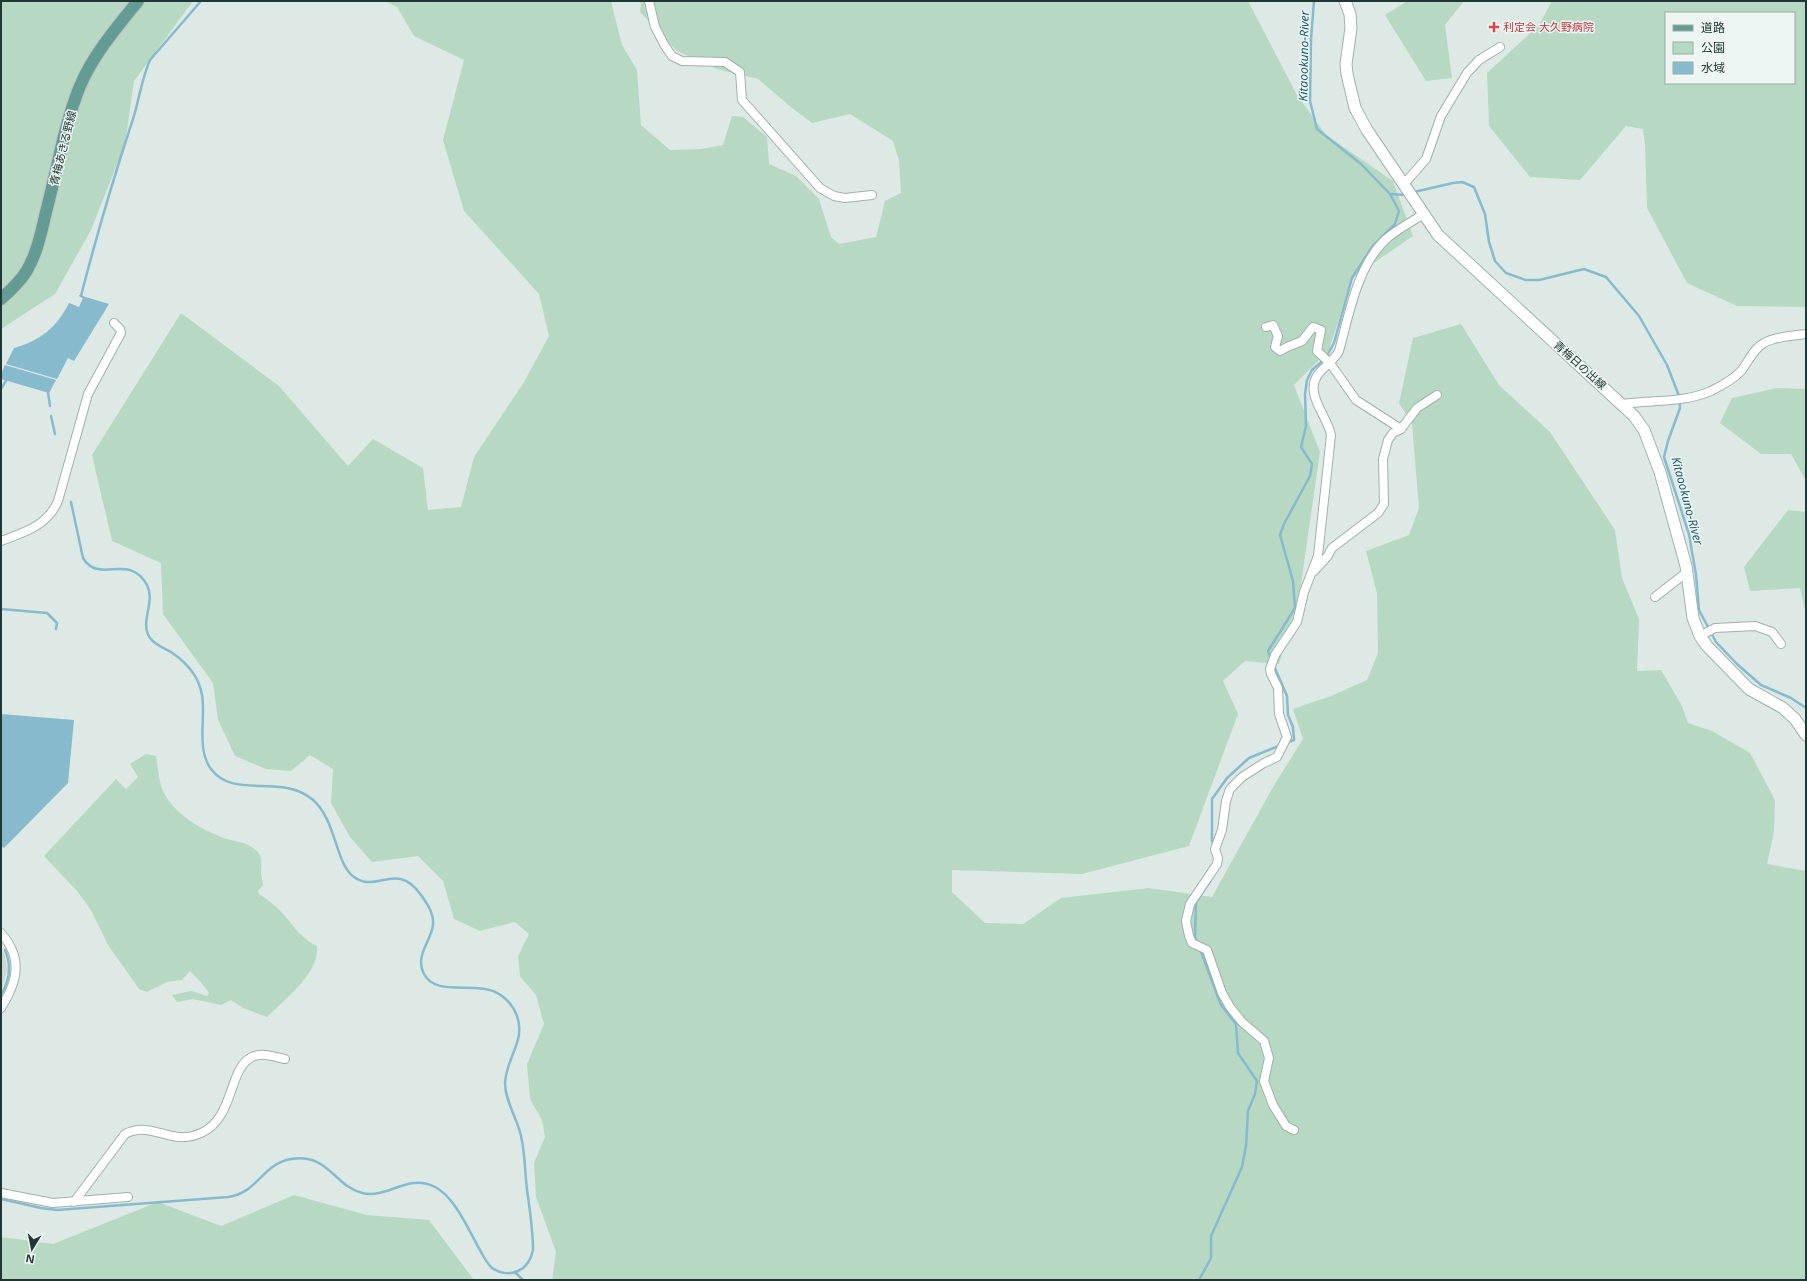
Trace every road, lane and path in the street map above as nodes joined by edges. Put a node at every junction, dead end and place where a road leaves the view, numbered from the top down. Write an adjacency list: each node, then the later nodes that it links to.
1 (138, 1): 8 (main road, 青梅あきる野線)
2 (649, 1): 6 (street)
3 (1345, 1): 5 (main road, 青梅日の出線)
4 (1500, 47): 5 (street)
5 (1409, 191): 7 (main road, 青梅日の出線)
6 (872, 195)
7 (1424, 214): 12 (street); 14 (main road, 青梅日の出線)
8 (1, 299)
9 (114, 323): 16 (street)
10 (1266, 327): 12 (street)
11 (1806, 334): 14 (street)
12 (1330, 362): 15 (street); 18 (street)
13 (1437, 395): 15 (street)
14 (1623, 404): 17 (main road, 青梅日の出線)
15 (1401, 429): 18 (street)
16 (1, 541)
17 (1687, 572): 19 (street); 20 (main road, 青梅日の出線)
18 (1312, 573): 26 (street)
19 (1655, 597)
20 (1702, 635): 21 (street); 22 (main road, 青梅日の出線)
21 (1781, 644)
22 (1806, 735)
23 (1, 933): 24 (street)
24 (1, 1008)
25 (285, 1059): 29 (street)
26 (1294, 1130)
27 (1, 1193): 29 (street)
28 (128, 1198): 29 (street)
29 (74, 1202)

